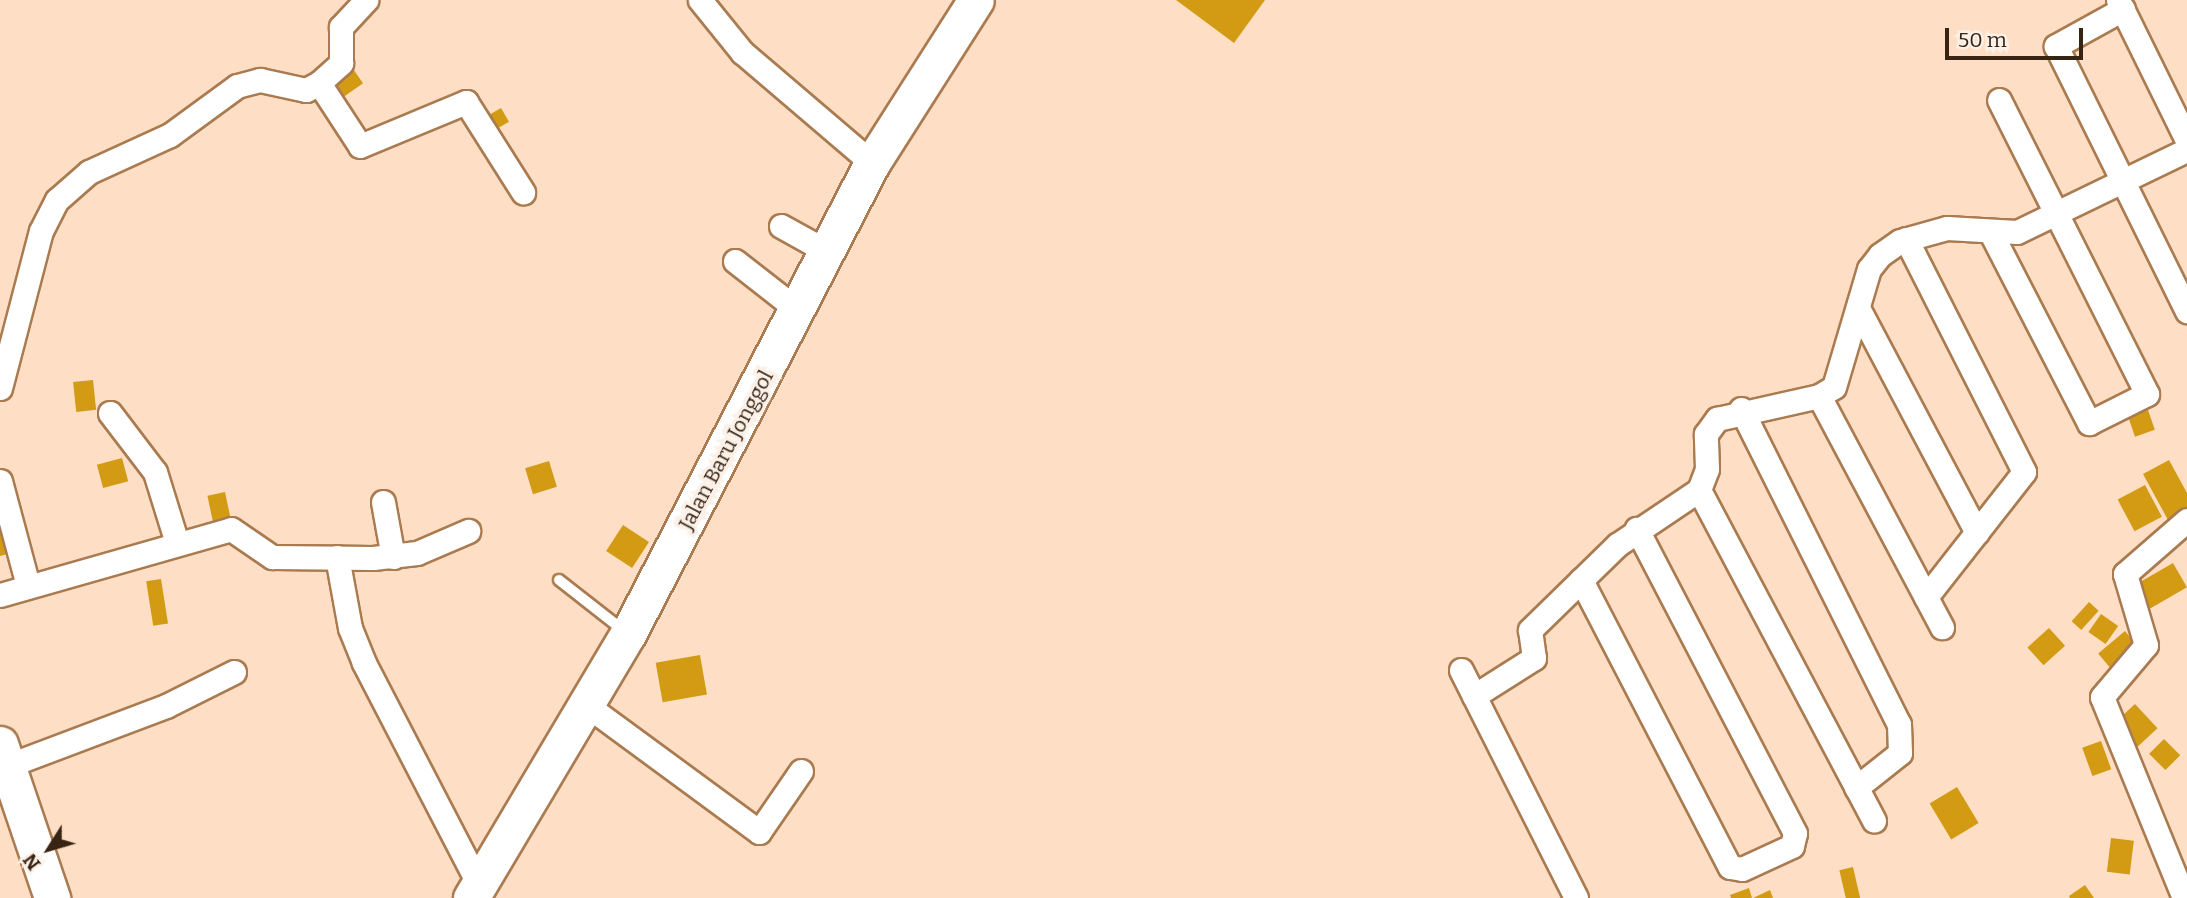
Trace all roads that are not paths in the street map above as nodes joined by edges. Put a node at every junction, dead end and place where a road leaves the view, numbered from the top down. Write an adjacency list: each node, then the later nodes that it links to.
1 (366, 0): 5 (street)
2 (700, 0): 9 (street)
3 (976, 0): 9 (main road, Jalan Baru Jonggol)
4 (2120, 5): 7 (street); 10 (street)
5 (319, 83): 11 (street); 21 (street)
6 (1999, 100): 12 (street)
7 (2187, 140)
8 (2187, 150): 10 (street)
9 (872, 163): 16 (main road, Jalan Baru Jonggol)
10 (2124, 181): 12 (street); 20 (street)
11 (523, 192)
12 (2060, 213): 14 (street); 14 (street)
13 (781, 226): 16 (street)
14 (1991, 233): 15 (street)
15 (1906, 239): 18 (street); 31 (street)
16 (828, 252): 19 (main road, Jalan Baru Jonggol)
17 (735, 261): 19 (street)
18 (1858, 310): 22 (street); 31 (street)
19 (799, 311): 41 (main road, Jalan Baru Jonggol)
20 (2187, 311)
21 (0, 388)
22 (1819, 396): 23 (street); 39 (street)
23 (1741, 409): 26 (street); 48 (street)
24 (110, 413): 32 (street)
25 (0, 481): 37 (street)
26 (1699, 490): 29 (street); 48 (street)
27 (383, 502): 34 (street)
28 (2187, 520): 53 (street)
29 (1637, 529): 36 (street); 36 (street)
30 (468, 531): 34 (street)
31 (1977, 533): 39 (street)
32 (177, 543): 33 (street); 37 (street)
33 (337, 556): 34 (street); 50 (street)
34 (393, 557)
35 (559, 579): 41 (lane)
36 (1581, 580): 44 (street)
37 (27, 582): 38 (street)
38 (0, 595)
39 (1926, 597): 40 (street)
40 (1942, 627)
41 (628, 634): 45 (main road, Jalan Baru Jonggol)
42 (1461, 670): 44 (street)
43 (234, 672): 46 (street)
44 (1475, 696): 52 (street)
45 (586, 704): 47 (street); 50 (main road, Jalan Baru Jonggol)
46 (3, 755): 51 (main road)
47 (801, 771)
48 (1856, 789): 49 (street)
49 (1874, 820)
50 (475, 892)
51 (52, 898)
52 (1576, 898)
53 (2184, 898)

